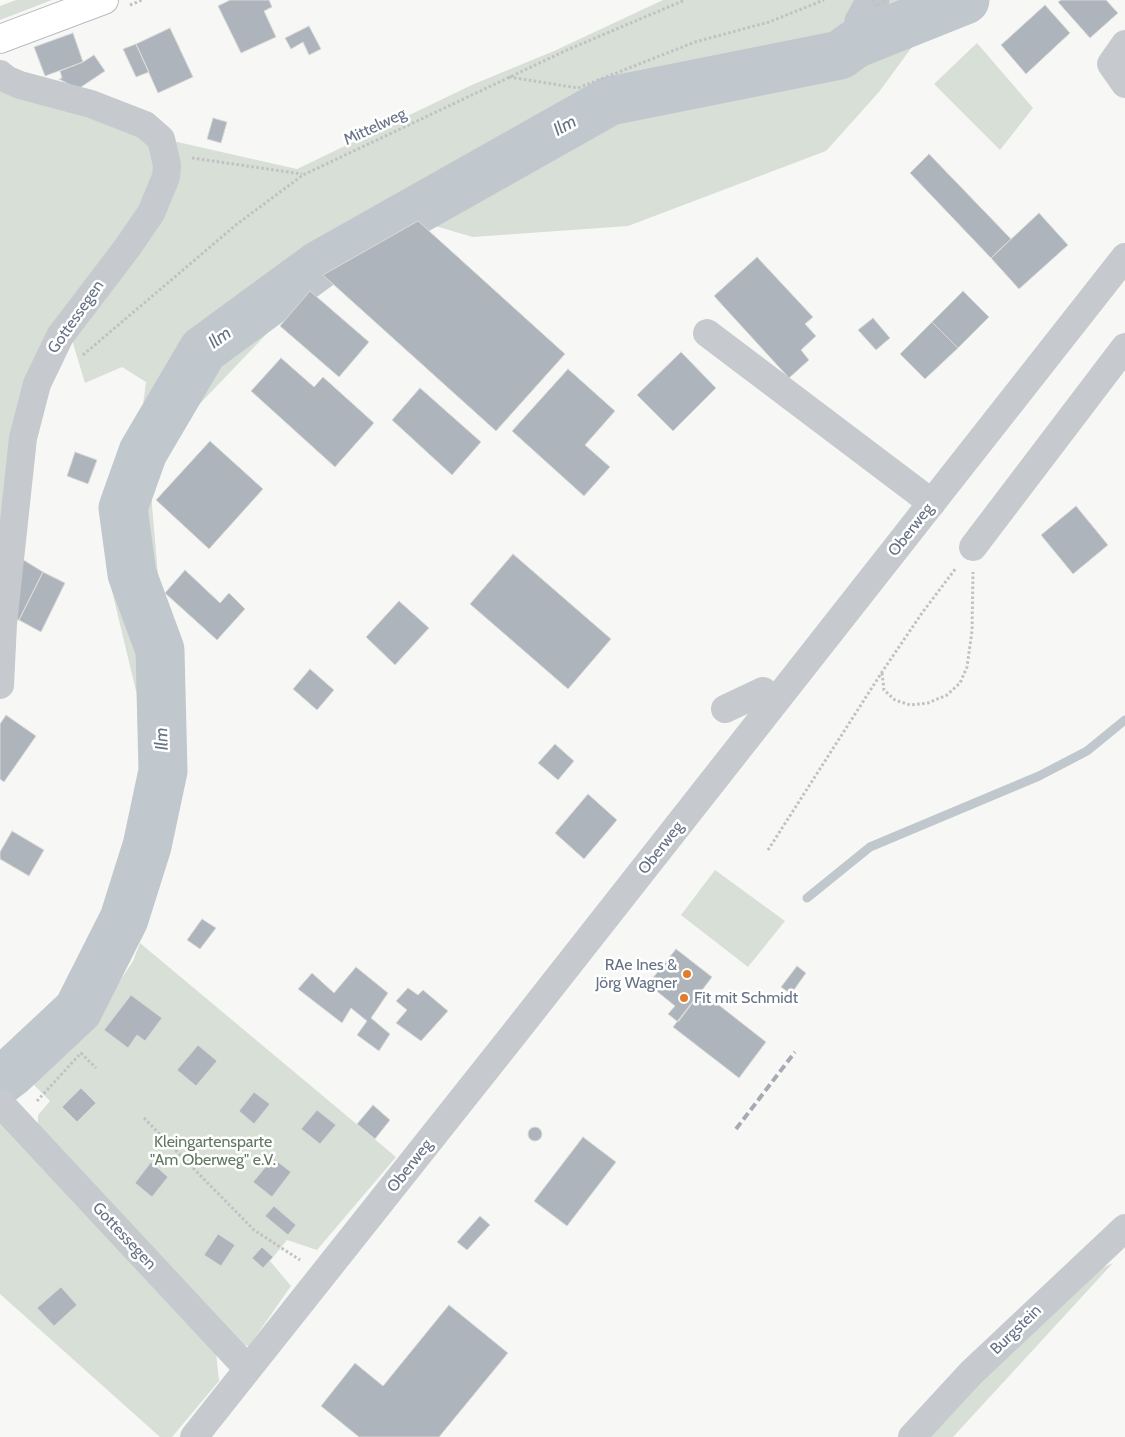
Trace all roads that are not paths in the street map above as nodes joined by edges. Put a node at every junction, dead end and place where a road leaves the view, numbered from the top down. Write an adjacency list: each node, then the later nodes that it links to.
1 (104, 0): 2 (main road)
2 (0, 39)
3 (1125, 44): 5 (street)
4 (0, 74): 11 (street, Gottessegen)
5 (1125, 84)
6 (1125, 257): 9 (street, Oberweg)
7 (707, 332): 9 (street)
8 (1125, 347): 10 (street)
9 (932, 503): 12 (street, Oberweg)
10 (973, 547)
11 (0, 685)
12 (761, 690): 13 (street); 16 (street, Oberweg)
13 (725, 709)
14 (8, 1111): 16 (street, Gottessegen)
15 (1125, 1228): 18 (street, Burgstein)
16 (248, 1369): 17 (street, Oberweg)
17 (194, 1437)
18 (912, 1437)

